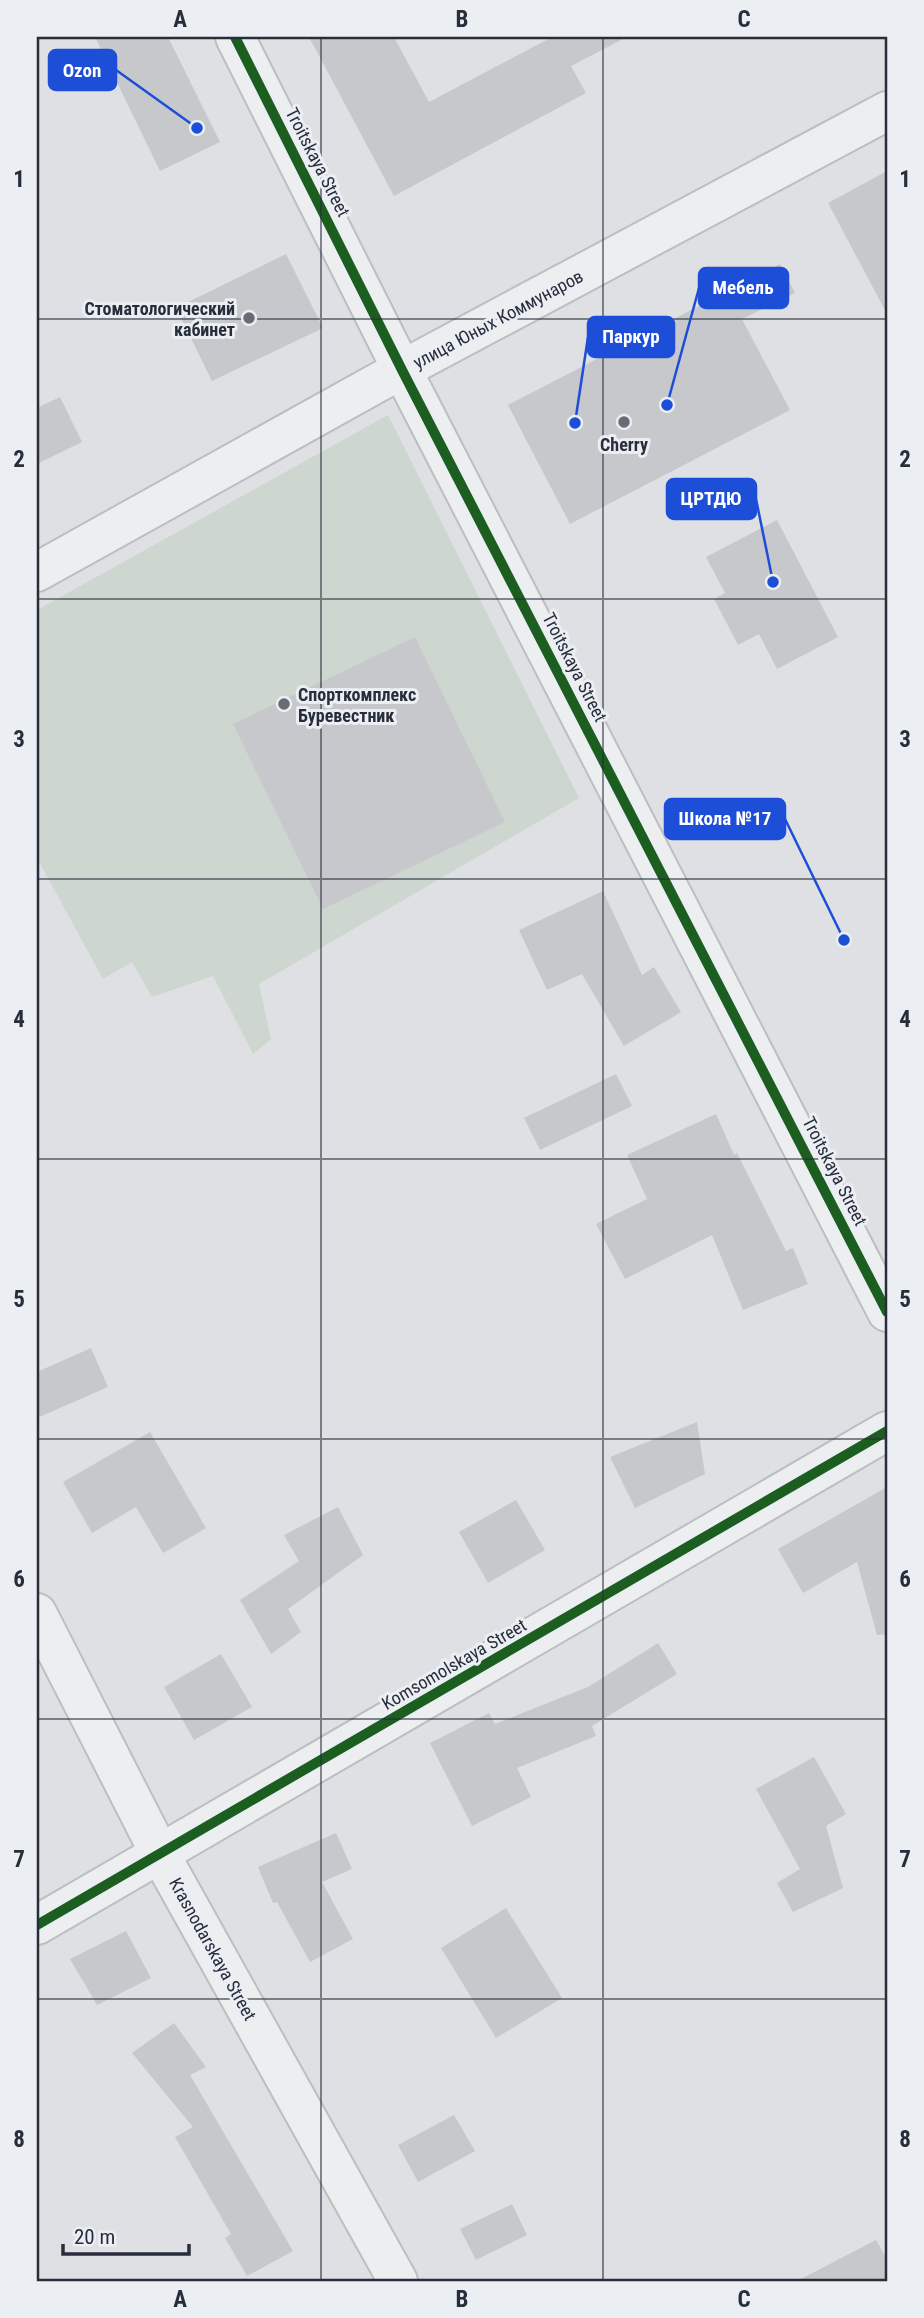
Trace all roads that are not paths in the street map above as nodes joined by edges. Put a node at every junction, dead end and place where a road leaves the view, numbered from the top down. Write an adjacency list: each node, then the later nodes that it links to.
1 (235, 37): 3 (street, Troitskaya Street)
2 (887, 111): 3 (street, улица Юных Коммунаров)
3 (402, 370): 4 (street, улица Юных Коммунаров); 5 (street, Troitskaya Street)
4 (37, 572)
5 (887, 1312)
6 (887, 1431): 8 (street, Komsomolskaya Street)
7 (37, 1613): 8 (street, Krasnodarskaya Street)
8 (161, 1856): 9 (street, Komsomolskaya Street); 10 (street, Krasnodarskaya Street)
9 (37, 1925)
10 (398, 2281)

